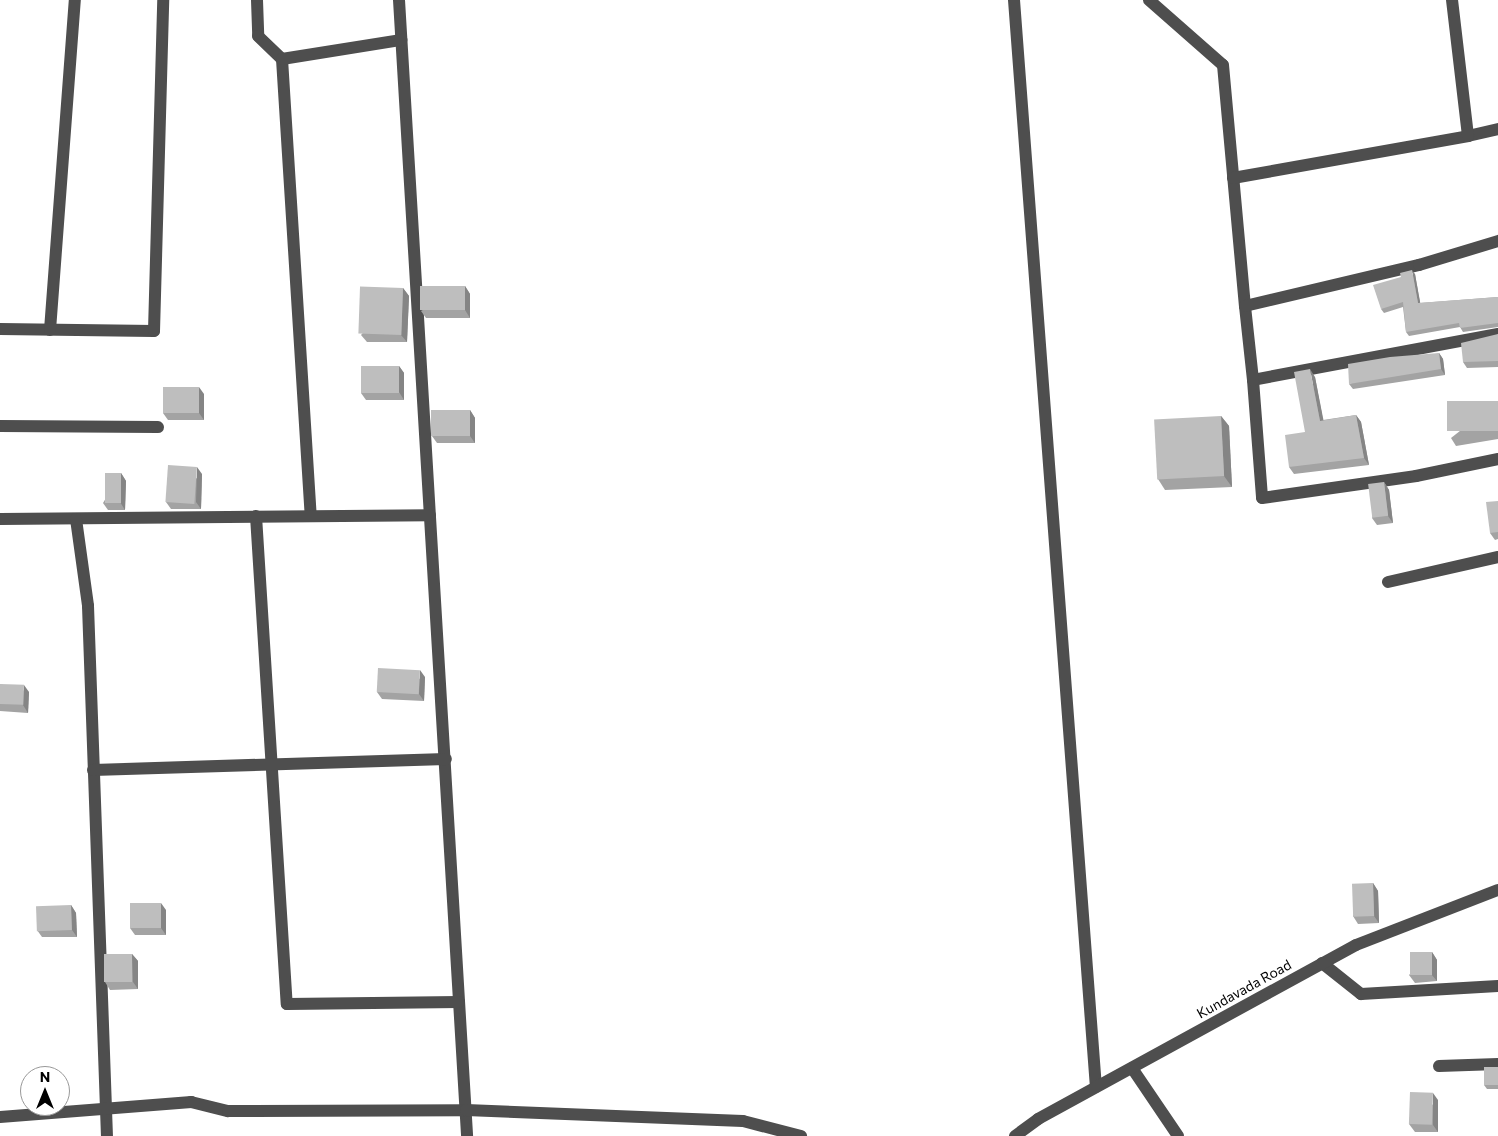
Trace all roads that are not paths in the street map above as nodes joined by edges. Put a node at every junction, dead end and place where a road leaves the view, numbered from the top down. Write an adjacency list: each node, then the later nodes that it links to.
1 (75, 0): 16 (street)
2 (163, 0): 16 (street)
3 (257, 0): 9 (street)
4 (399, 0): 8 (street)
5 (1014, 0): 39 (street)
6 (1149, 0): 12 (street)
7 (1452, 0): 11 (street)
8 (401, 40): 9 (street); 24 (street)
9 (282, 59): 23 (street)
10 (1498, 129): 11 (street)
11 (1468, 136): 12 (street)
12 (1234, 178): 14 (street)
13 (1498, 241): 14 (street)
14 (1245, 306): 18 (street)
15 (0, 330): 16 (street)
16 (50, 330)
17 (1498, 334): 18 (street)
18 (1253, 380): 21 (street)
19 (0, 426): 20 (street)
20 (158, 427)
21 (1498, 458)
22 (256, 516): 23 (street); 25 (street); 30 (street)
23 (312, 516): 24 (street)
24 (430, 516): 29 (street)
25 (76, 518): 26 (street); 31 (street)
26 (0, 519)
27 (1498, 557): 28 (street)
28 (1388, 582)
29 (446, 759): 30 (street); 35 (street)
30 (270, 764): 31 (street); 35 (street)
31 (93, 770): 40 (street)
32 (1498, 890): 33 (street, Kundavada Road)
33 (1322, 963): 34 (street); 38 (street, Kundavada Road)
34 (1498, 986)
35 (459, 1002): 41 (street)
36 (1498, 1064): 37 (street)
37 (1438, 1066)
38 (1132, 1068): 39 (street, Kundavada Road); 47 (street)
39 (1096, 1087): 46 (street, Kundavada Road)
40 (104, 1108): 41 (street); 42 (street); 43 (street)
41 (466, 1110): 44 (street); 45 (street)
42 (0, 1117)
43 (107, 1136)
44 (467, 1136)
45 (801, 1136)
46 (1014, 1136)
47 (1178, 1136)

